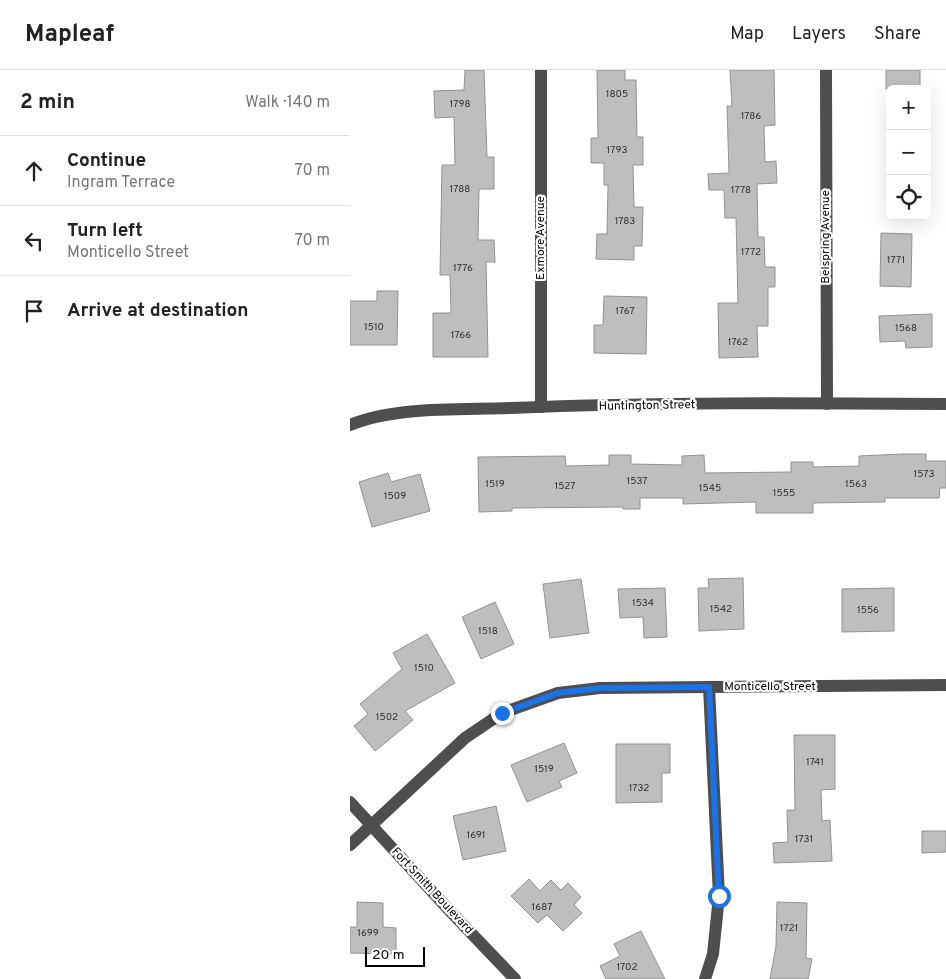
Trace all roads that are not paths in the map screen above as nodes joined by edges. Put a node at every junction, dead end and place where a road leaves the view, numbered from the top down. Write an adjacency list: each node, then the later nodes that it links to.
1 (541, 70): 5 (street, Exmore Avenue)
2 (826, 70): 3 (street, Belspring Avenue)
3 (827, 404): 4 (street, Huntington Street); 5 (street, Huntington Street)
4 (946, 404)
5 (541, 407): 6 (street, Huntington Street)
6 (350, 425)
7 (946, 685): 8 (street, Monticello Street)
8 (709, 687): 10 (street, Monticello Street); 13 (street)
9 (350, 802): 10 (street, Fort Smith Boulevard)
10 (372, 826): 11 (street, Monticello Street); 12 (street, Fort Smith Boulevard)
11 (350, 845)
12 (515, 979)
13 (705, 979)

